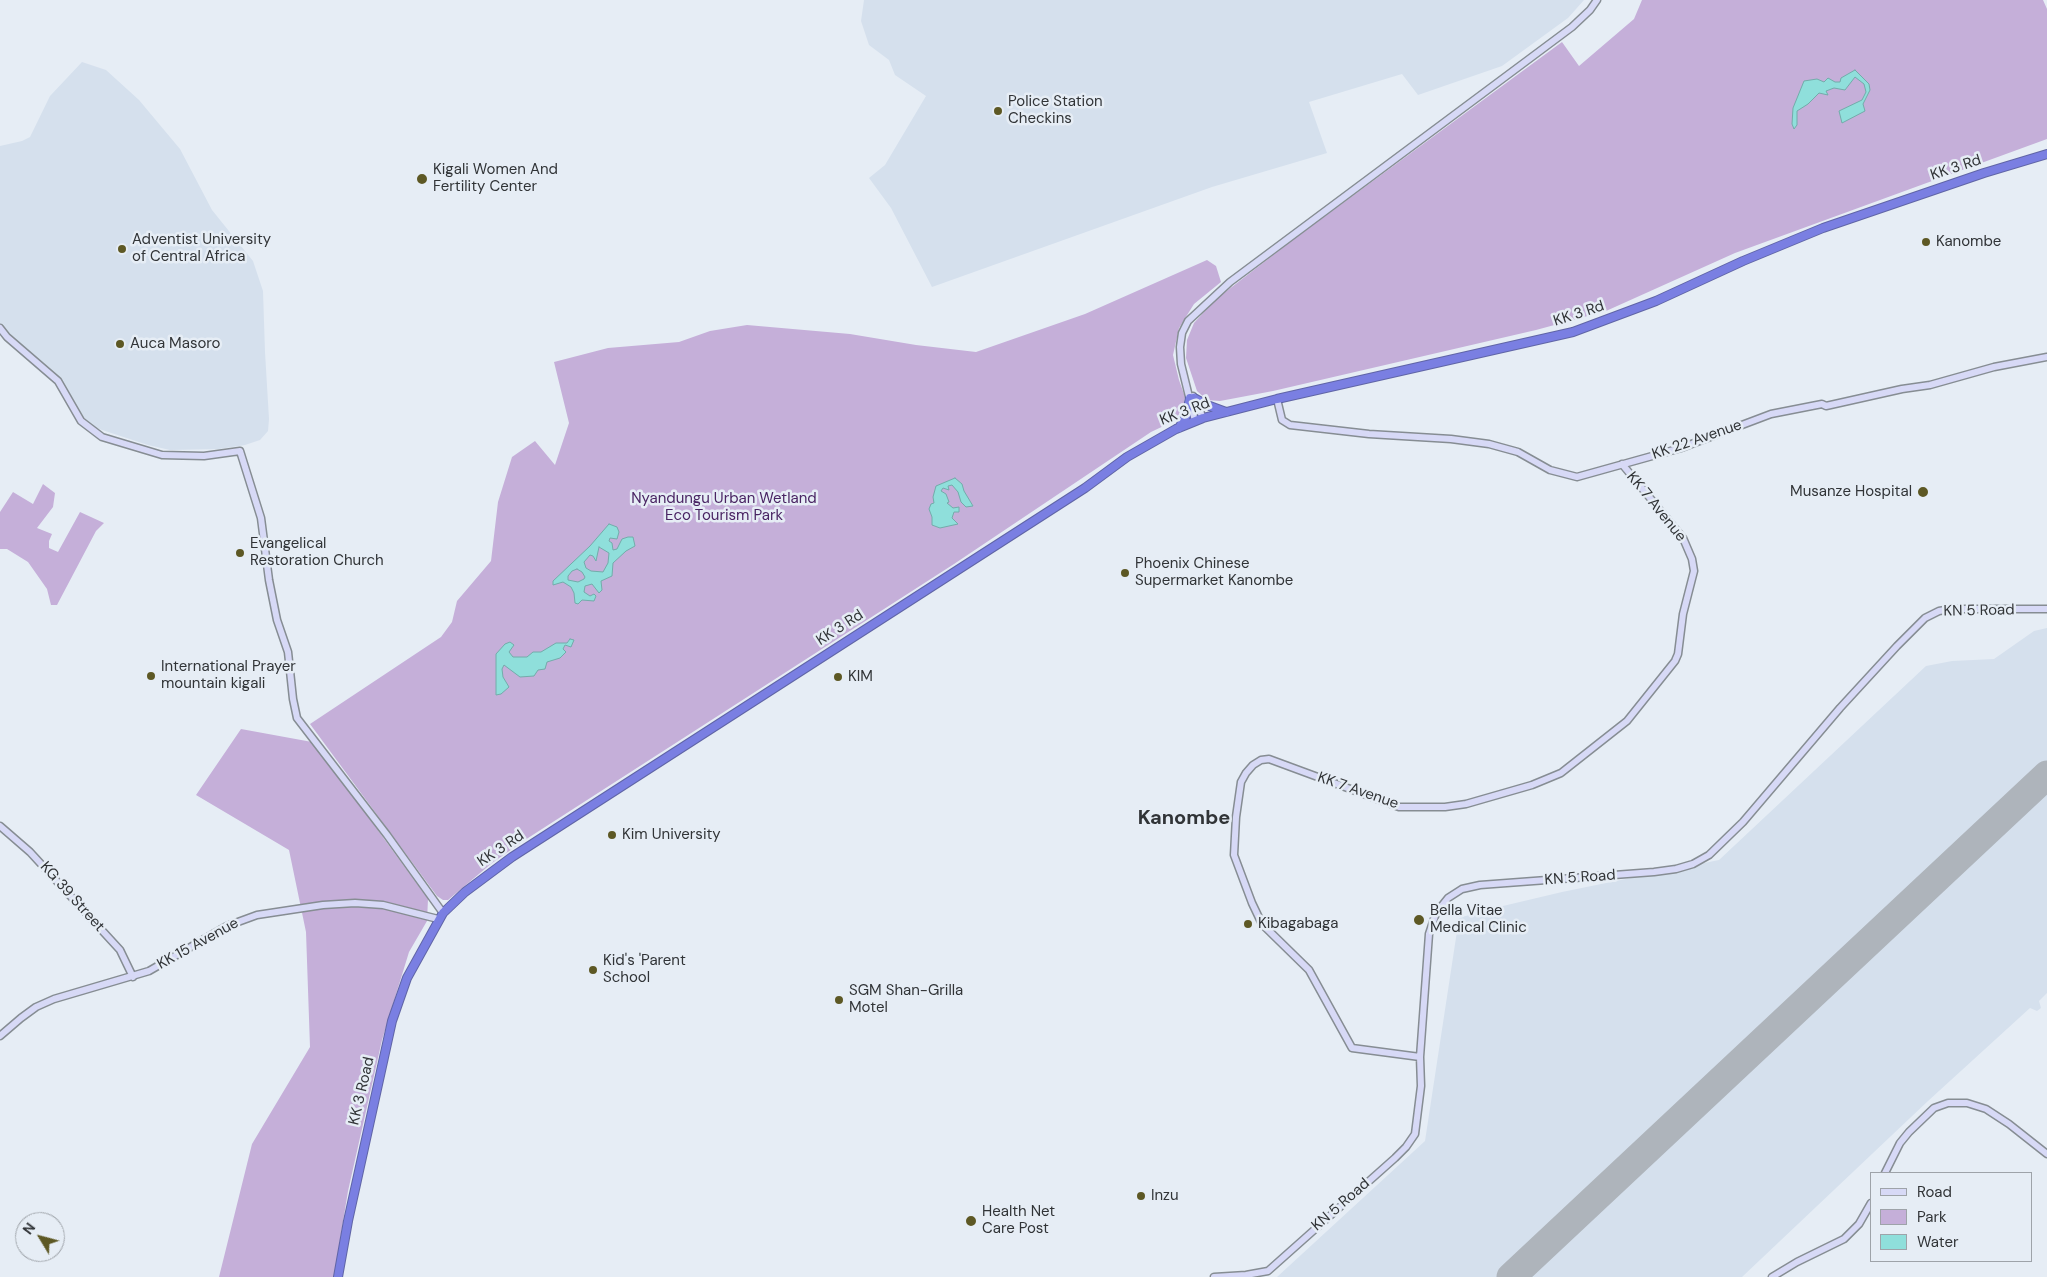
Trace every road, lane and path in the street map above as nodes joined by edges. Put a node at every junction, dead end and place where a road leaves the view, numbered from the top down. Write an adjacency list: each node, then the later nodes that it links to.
1 (1597, 0): 5 (street)
2 (2047, 154): 6 (highway, KK 3 Rd)
3 (0, 328): 14 (street)
4 (2047, 357): 11 (street, KK 22 Avenue)
5 (1192, 398): 7 (highway); 8 (street); 9 (street); 10 (highway)
6 (1277, 399): 7 (highway, KK 3 Rd); 11 (street, KK 22 Avenue)
7 (1226, 412): 8 (highway, KK 3 Rd)
8 (1203, 418): 9 (highway, KK 3 Rd)
9 (1195, 421): 10 (highway, KK 3 Rd)
10 (1179, 428): 14 (highway, KK 3 Rd)
11 (1622, 464): 17 (street, KK 7 Avenue)
12 (2047, 609): 17 (street, KN 5 Road)
13 (0, 826): 15 (street, KG 39 Street)
14 (441, 916): 15 (street, KK 15 Avenue); 22 (highway, KK 3 Road)
15 (133, 976): 16 (street, KK 15 Avenue)
16 (0, 1036)
17 (1420, 1057): 21 (street, KN 5 Road)
18 (2047, 1154): 19 (street)
19 (1886, 1172)
20 (1870, 1205): 24 (street)
21 (1248, 1276): 23 (street)
22 (338, 1277)
23 (1214, 1277)
24 (1772, 1277)

